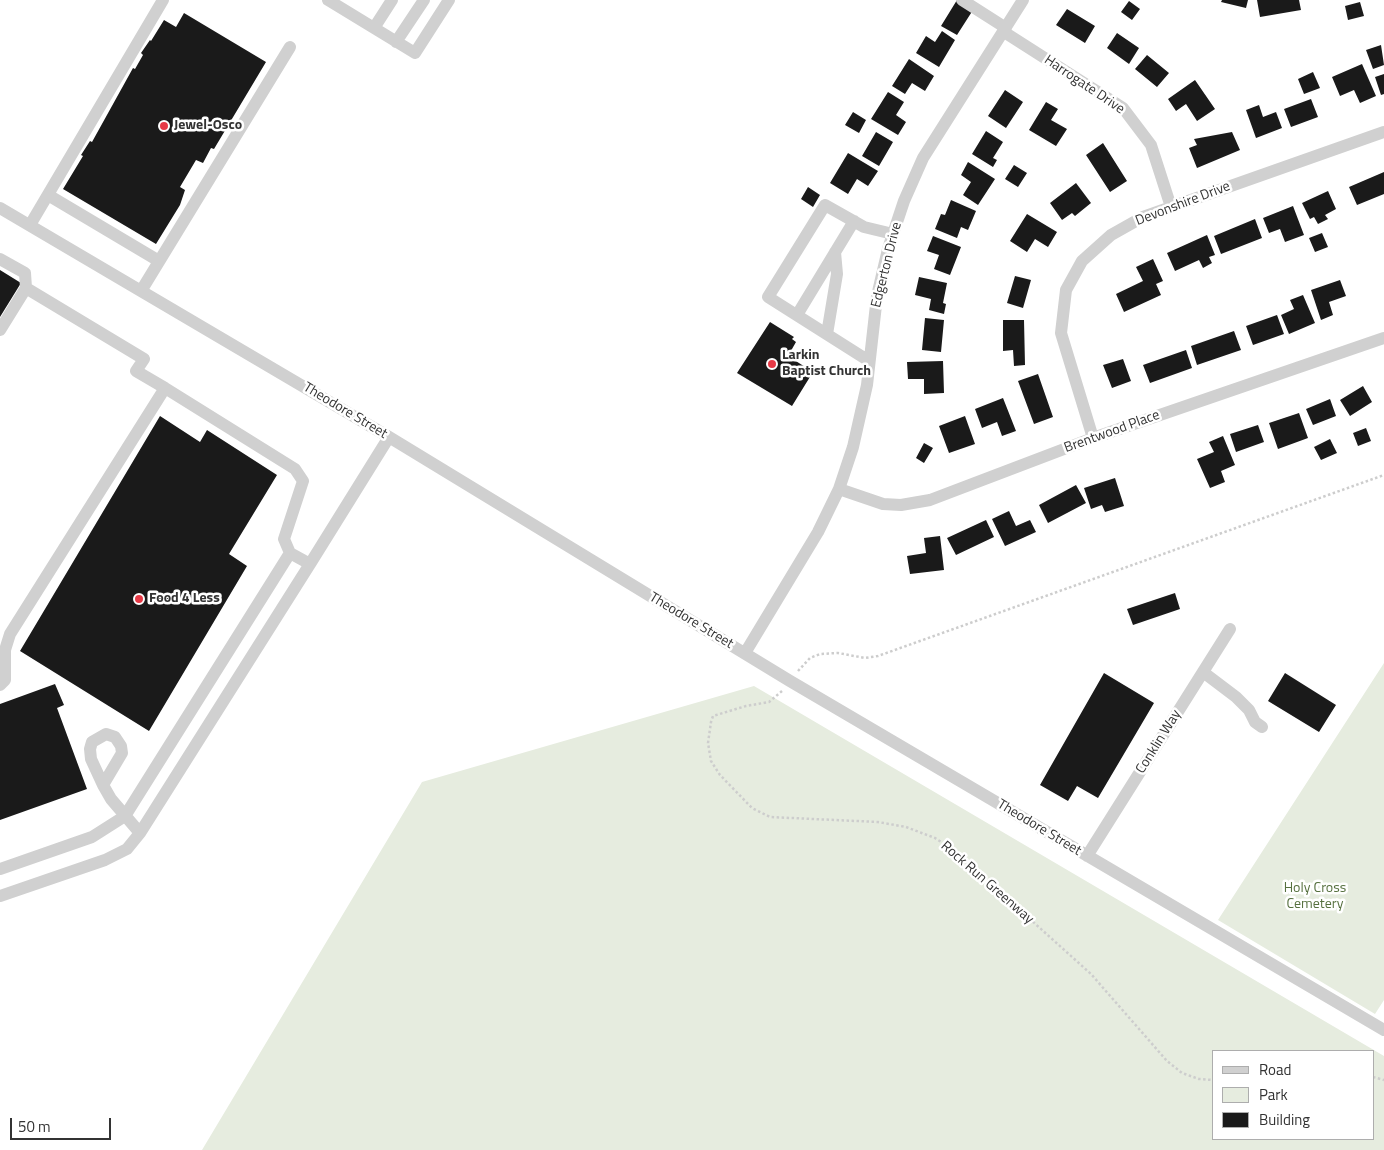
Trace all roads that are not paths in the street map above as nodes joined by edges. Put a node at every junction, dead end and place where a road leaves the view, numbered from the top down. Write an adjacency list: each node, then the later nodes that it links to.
1 (163, 0): 14 (street)
2 (328, 0): 8 (street)
3 (392, 0): 9 (street)
4 (424, 0): 11 (street)
5 (448, 0): 11 (street)
6 (962, 0): 10 (street, Harrogate Drive)
7 (1023, 0): 10 (street, Edgerton Drive)
8 (348, 5): 9 (street)
9 (374, 28): 11 (street)
10 (1005, 30): 15 (street, Harrogate Drive); 19 (street, Edgerton Drive)
11 (396, 42)
12 (290, 47): 22 (street)
13 (1384, 132): 15 (street, Devonshire Drive)
14 (48, 195): 18 (street); 22 (street)
15 (1171, 207): 32 (street, Devonshire Drive)
16 (0, 208): 18 (street, Theodore Street)
17 (854, 221): 19 (street); 20 (street); 25 (street)
18 (30, 225): 24 (street, Theodore Street)
19 (893, 234): 29 (street, Edgerton Drive)
20 (835, 252): 25 (street); 27 (street)
21 (0, 259): 23 (street)
22 (159, 261): 24 (street)
23 (26, 288): 26 (street); 30 (street)
24 (141, 291): 31 (street, Theodore Street)
25 (797, 315): 27 (street)
26 (0, 330)
27 (827, 334): 29 (street)
28 (1384, 338): 32 (street, Brentwood Place)
29 (870, 361): 33 (street, Edgerton Drive)
30 (165, 388): 34 (street); 37 (street)
31 (389, 437): 35 (street); 38 (street, Theodore Street)
32 (1093, 438): 33 (street, Brentwood Place)
33 (839, 489): 38 (street, Edgerton Drive)
34 (290, 553): 35 (street); 43 (street)
35 (310, 564): 44 (street)
36 (1230, 629): 39 (street, Conklin Way)
37 (5, 630): 40 (street)
38 (745, 654): 45 (street, Theodore Street)
39 (1203, 672): 41 (street); 45 (street, Conklin Way)
40 (0, 685)
41 (1262, 727)
42 (103, 785): 43 (street)
43 (125, 816): 44 (street); 46 (street)
44 (140, 833): 47 (street)
45 (1087, 856): 48 (street, Theodore Street)
46 (0, 869)
47 (0, 896)
48 (1384, 1030)

